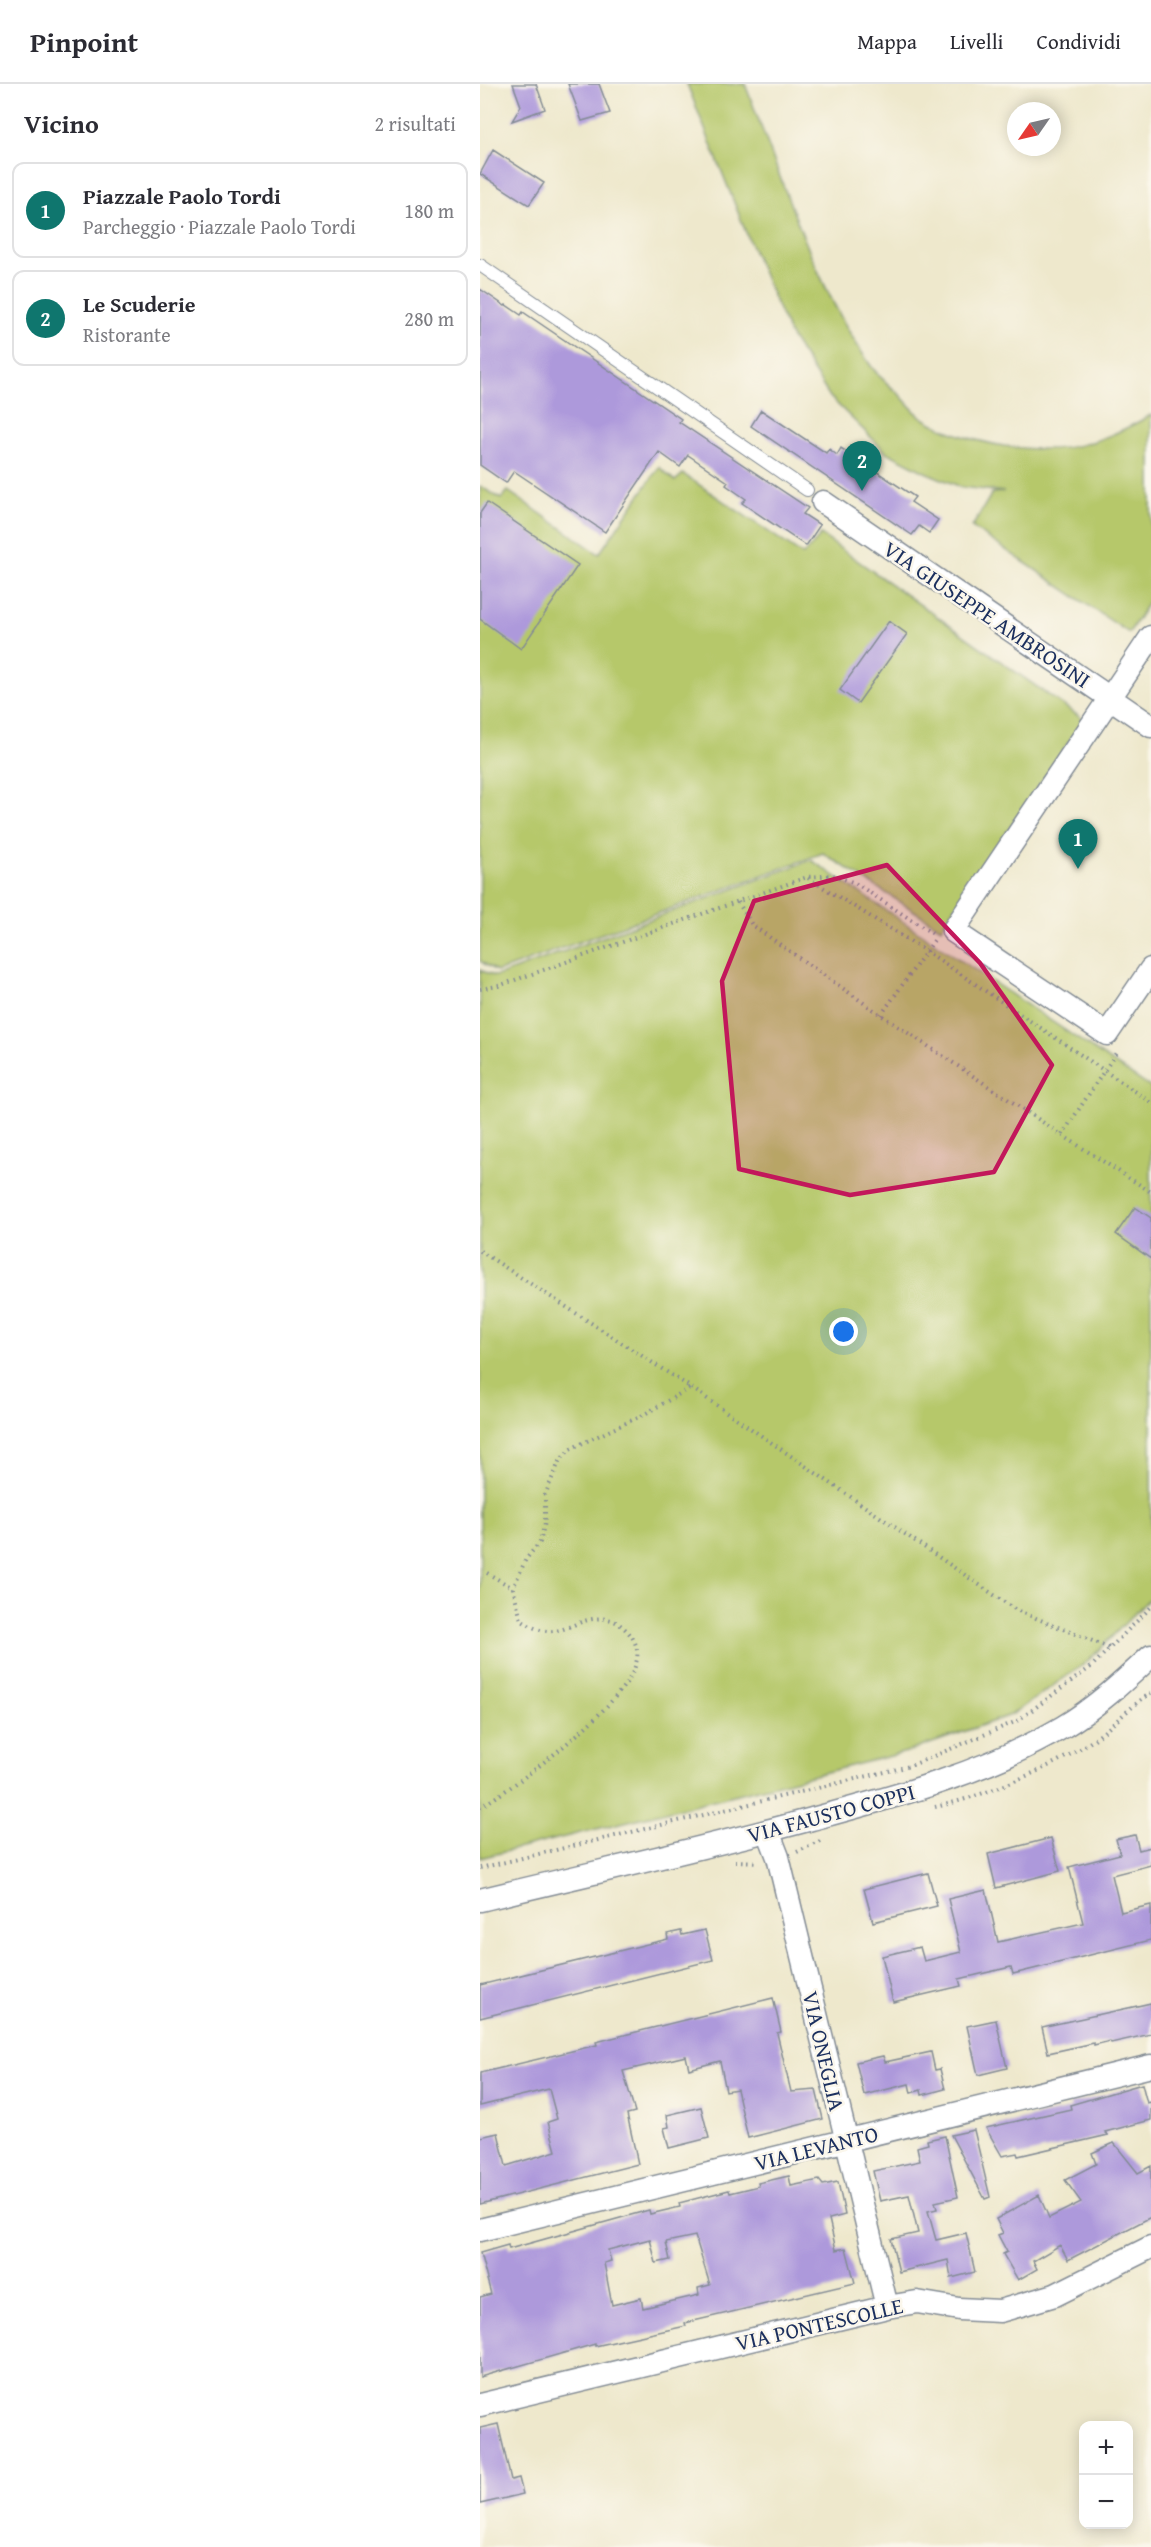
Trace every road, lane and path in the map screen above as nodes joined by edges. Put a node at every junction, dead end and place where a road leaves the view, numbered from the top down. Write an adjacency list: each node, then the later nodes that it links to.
1 (480, 265): 2 (lane)
2 (816, 497): 4 (street, VIA GIUSEPPE AMBROSINI)
3 (1151, 637): 4 (street)
4 (1111, 698): 5 (street, VIA GIUSEPPE AMBROSINI); 9 (street)
5 (1151, 726)
6 (807, 877): 7 (path); 8 (path); 8 (path)
7 (738, 902): 10 (path); 11 (path)
8 (926, 951): 11 (path); 13 (path)
9 (1151, 969)
10 (480, 989)
11 (881, 1015): 15 (path)
12 (1122, 1044): 13 (path)
13 (1105, 1071): 14 (path); 15 (path)
14 (1151, 1102)
15 (1062, 1135): 16 (path)
16 (1151, 1191)
17 (480, 1251): 18 (path)
18 (690, 1388): 20 (path); 22 (path)
19 (487, 1573): 20 (path)
20 (513, 1588): 24 (path)
21 (1151, 1607): 22 (path)
22 (1110, 1648): 26 (path)
23 (1151, 1656): 25 (street, VIA FAUSTO COPPI)
24 (480, 1808)
25 (768, 1831): 27 (street, VIA FAUSTO COPPI); 29 (street, VIA ONEGLIA)
26 (480, 1868)
27 (480, 1900)
28 (1151, 2066): 29 (street, VIA LEVANTO)
29 (846, 2141): 30 (street, VIA LEVANTO); 32 (street, VIA ONEGLIA)
30 (480, 2229)
31 (1151, 2247): 32 (street, VIA PONTESCOLLE)
32 (887, 2307): 33 (street, VIA PONTESCOLLE)
33 (480, 2405)

